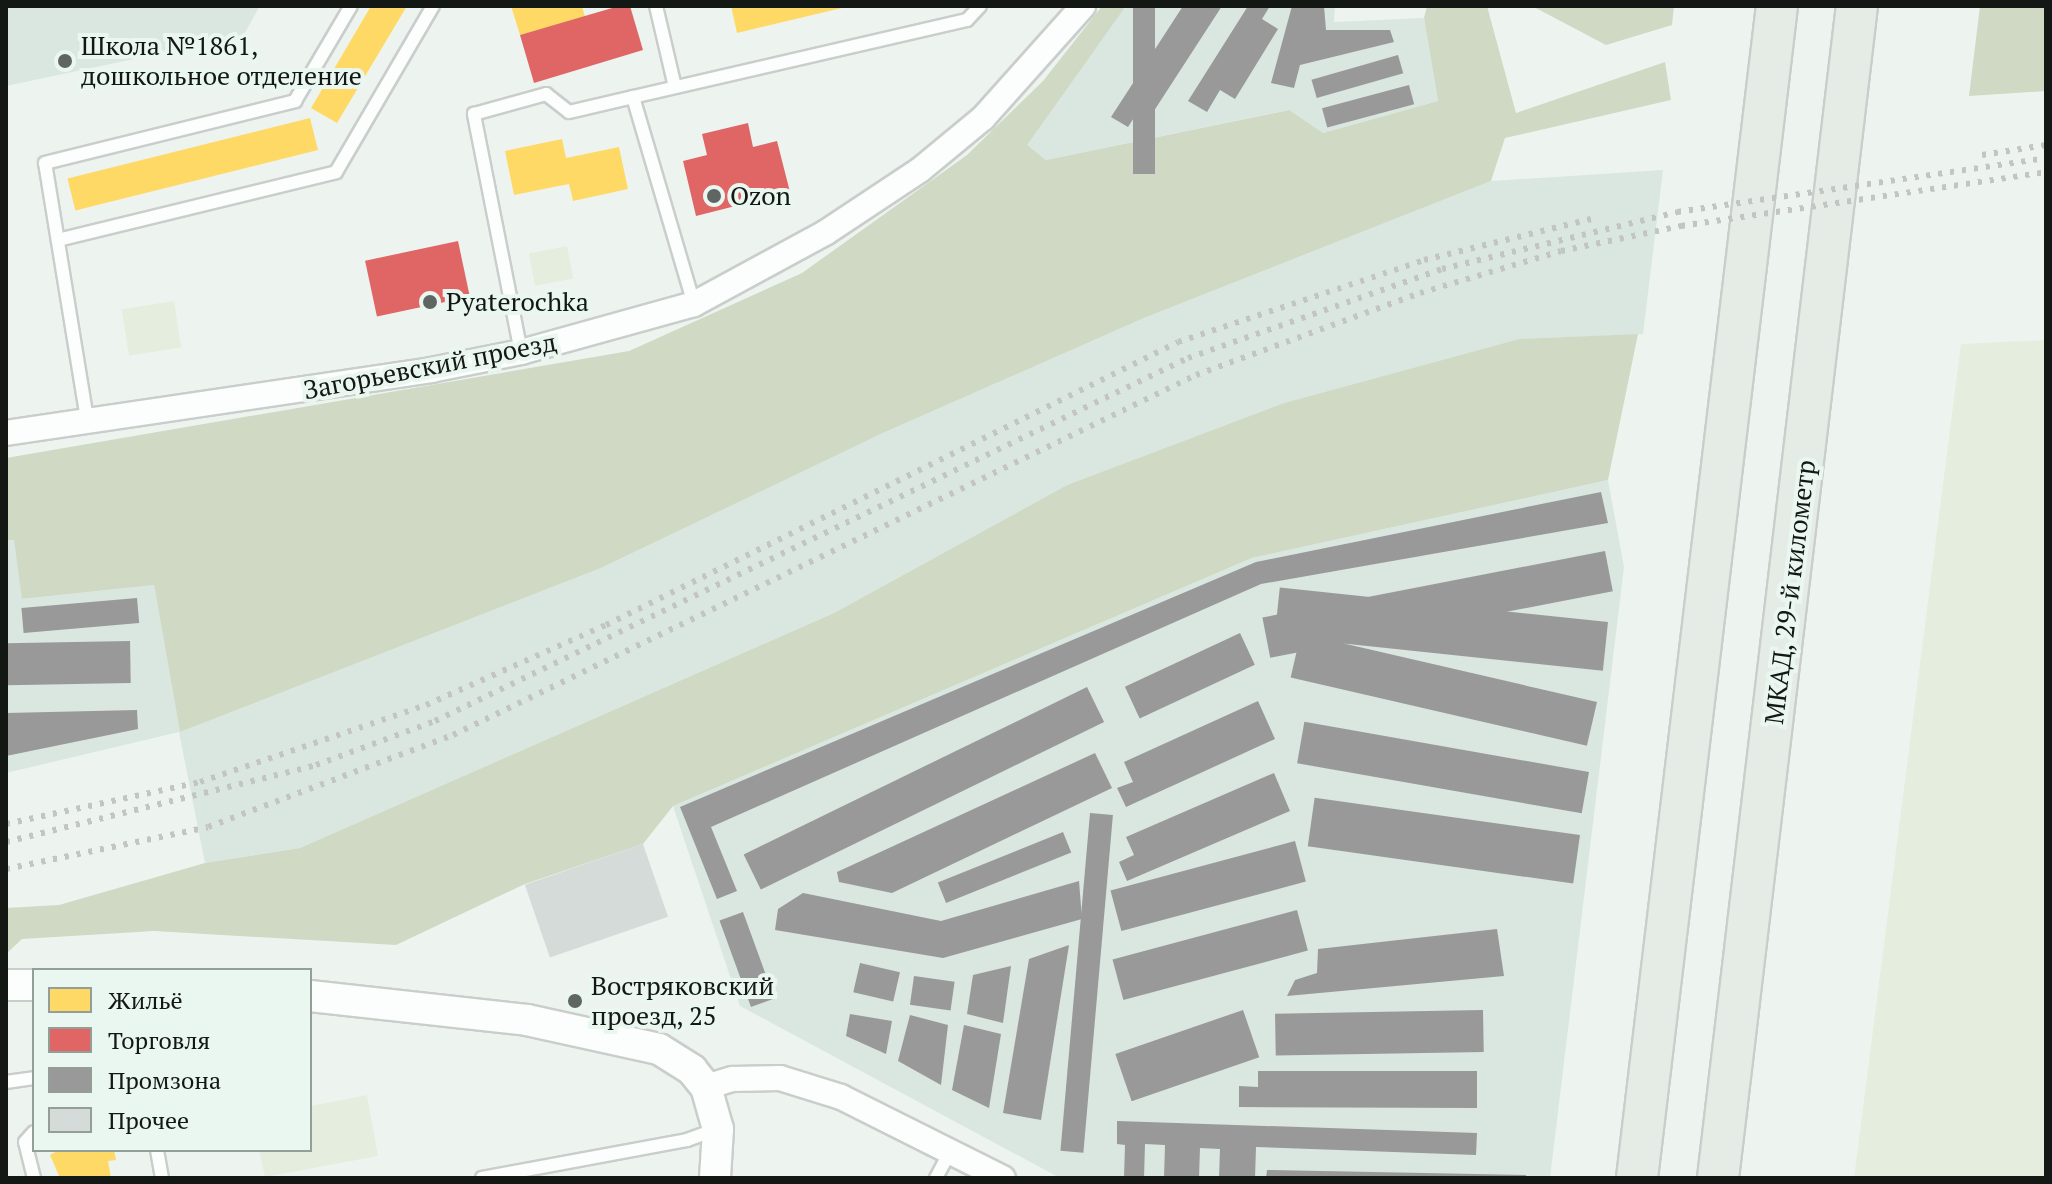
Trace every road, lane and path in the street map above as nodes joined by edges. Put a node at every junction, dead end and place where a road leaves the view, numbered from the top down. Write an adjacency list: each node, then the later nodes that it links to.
1 (351, 6): 10 (lane)
2 (433, 6): 10 (lane)
3 (656, 6): 8 (lane)
4 (980, 6): 8 (lane)
5 (1083, 6): 11 (street, Загорьевский проезд)
6 (1777, 6): 31 (highway)
7 (1857, 6): 32 (highway, МКАД, 29-й километр)
8 (675, 87): 9 (lane)
9 (633, 97): 11 (lane); 12 (lane)
10 (58, 240): 13 (lane)
11 (694, 304): 12 (street, Загорьевский проезд)
12 (521, 352): 13 (street, Загорьевский проезд)
13 (87, 419): 14 (street, Загорьевский проезд)
14 (6, 433)
15 (6, 985): 16 (street)
16 (32, 985)
17 (312, 996): 20 (street)
18 (32, 1078): 19 (lane)
19 (6, 1082)
20 (719, 1083): 21 (street); 24 (street)
21 (718, 1129): 27 (lane); 28 (street)
22 (32, 1134): 25 (lane)
23 (157, 1152): 26 (lane)
24 (950, 1152): 29 (lane); 30 (street)
25 (34, 1178)
26 (162, 1178)
27 (482, 1178)
28 (715, 1178)
29 (936, 1178)
30 (1003, 1178)
31 (1637, 1178)
32 (1718, 1178)

